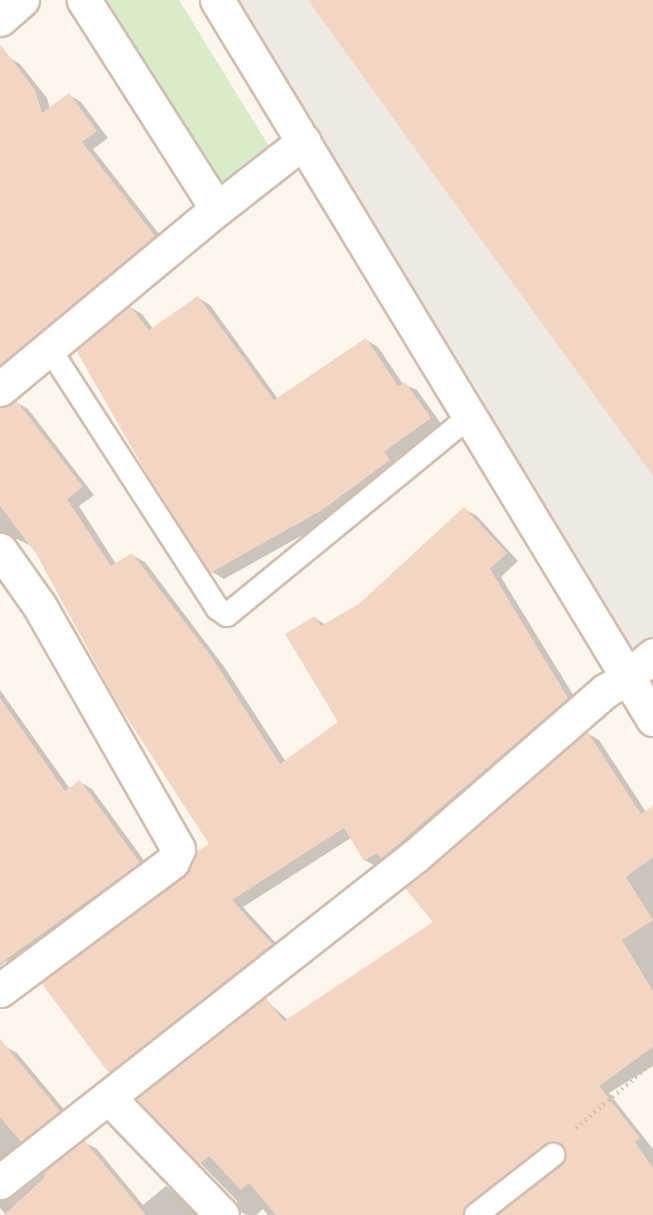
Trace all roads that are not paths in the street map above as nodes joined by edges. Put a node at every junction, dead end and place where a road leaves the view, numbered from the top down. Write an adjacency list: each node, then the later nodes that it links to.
1 (22, 0): 4 (street)
2 (84, 0): 6 (street)
3 (217, 0): 5 (street)
4 (0, 19)
5 (304, 141): 6 (street); 9 (street)
6 (217, 209): 7 (street)
7 (49, 348): 8 (street); 9 (lane)
8 (0, 389)
9 (471, 415): 12 (street)
10 (0, 550): 14 (street)
11 (653, 655): 12 (street)
12 (627, 678): 13 (street); 15 (street)
13 (653, 719)
14 (0, 990)
15 (110, 1099): 17 (street); 18 (street)
16 (553, 1155): 19 (lane)
17 (0, 1182)
18 (222, 1215)
19 (476, 1215)

